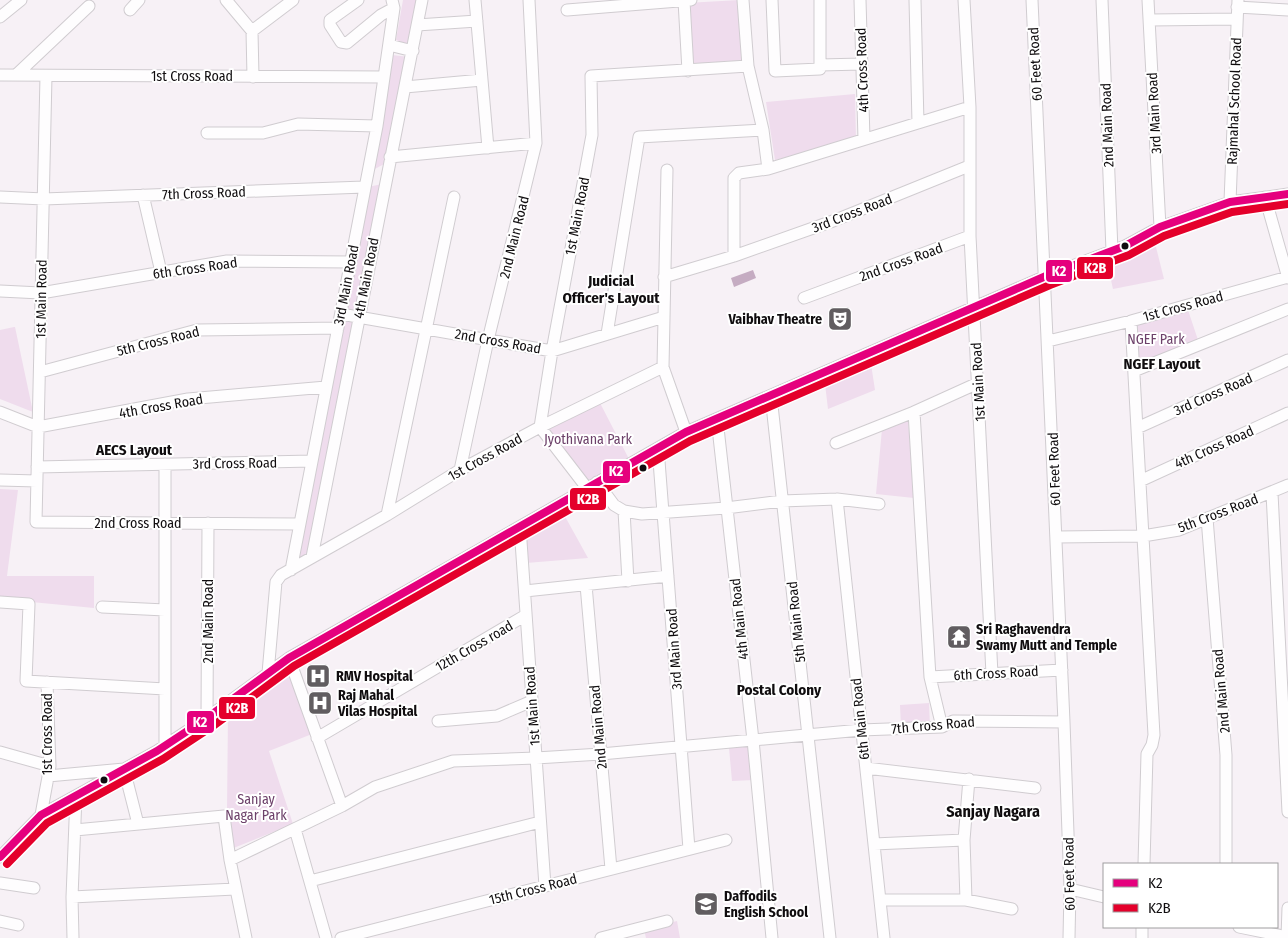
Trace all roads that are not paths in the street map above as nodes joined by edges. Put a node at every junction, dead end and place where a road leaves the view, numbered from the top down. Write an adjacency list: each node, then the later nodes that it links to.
1 (21, 0): 27 (street)
2 (140, 0): 24 (street)
3 (226, 0): 31 (street)
4 (293, 0): 31 (street)
5 (358, 0): 22 (street)
6 (384, 0): 22 (street)
7 (422, 0): 30 (street, 4th Main Road)
8 (475, 0): 29 (street)
9 (529, 0): 51 (street, 2nd Main Road)
10 (684, 0): 11 (street); 25 (street); 37 (street)
11 (691, 0)
12 (743, 0): 36 (street)
13 (772, 0): 35 (street)
14 (820, 0): 35 (street)
15 (860, 0): 34 (street, 4th Cross Road)
16 (915, 0): 46 (street)
17 (964, 0): 45 (street, 1st Main Road)
18 (1032, 0): 71 (street, 60 Feet Road)
19 (1102, 0): 67 (street, 2nd Main Road)
20 (1148, 0): 28 (street, 3rd Main Road)
21 (89, 6): 39 (street)
22 (391, 7): 32 (street, 3rd Main Road)
23 (1237, 9): 26 (street); 28 (street); 64 (street, Rajmahal School Road)
24 (130, 10)
25 (567, 10)
26 (1288, 10)
27 (0, 17)
28 (1150, 20): 65 (street, 3rd Main Road)
29 (477, 21): 30 (street); 43 (street)
30 (417, 25): 33 (street, 4th Main Road)
31 (252, 31): 41 (street)
32 (389, 45): 33 (street); 42 (street, 3rd Main Road)
33 (413, 50): 44 (street, 4th Main Road)
34 (862, 64): 35 (street); 50 (street, 4th Cross Road)
35 (820, 65)
36 (748, 66): 37 (street); 48 (street)
37 (688, 70): 88 (street, 1st Main Road)
38 (0, 75): 39 (street, 1st Cross Road)
39 (16, 75): 40 (street, 1st Cross Road)
40 (46, 76): 41 (street, 1st Cross Road); 63 (street, 1st Main Road)
41 (252, 77): 42 (street, 1st Cross Road)
42 (384, 77): 47 (street, 3rd Main Road)
43 (482, 80): 44 (street); 52 (street)
44 (405, 87): 53 (street, 4th Main Road)
45 (970, 107): 46 (street); 54 (street, 1st Main Road)
46 (918, 123): 50 (street)
47 (377, 126): 49 (street); 57 (street, 3rd Main Road)
48 (763, 130): 55 (street); 85 (street)
49 (207, 133)
50 (864, 139): 55 (street)
51 (536, 143): 52 (street); 86 (street, 2nd Main Road)
52 (488, 148): 53 (street)
53 (390, 158): 80 (street, 4th Main Road)
54 (969, 166): 66 (street, 1st Main Road); 68 (street, 3rd Cross Road)
55 (768, 169): 68 (street)
56 (667, 170): 72 (street)
57 (364, 187): 59 (street, 7th Cross Road); 69 (street, 3rd Main Road)
58 (1288, 194): 62 (street)
59 (143, 195): 63 (street, 7th Cross Road); 70 (street)
60 (0, 197): 63 (street)
61 (454, 197): 84 (street)
62 (1265, 197): 64 (street); 73 (street)
63 (44, 199): 75 (street, 1st Main Road)
64 (1230, 202): 65 (street)
65 (1160, 227): 67 (street)
66 (970, 236): 76 (street, 2nd Cross Road); 77 (street, 1st Main Road)
67 (1112, 251): 71 (street)
68 (734, 256): 72 (street)
69 (351, 262): 70 (street, 6th Cross Road); 79 (street, 3rd Main Road)
70 (161, 272): 75 (street, 6th Cross Road)
71 (1046, 276): 77 (street); 87 (street, 60 Feet Road)
72 (664, 277): 81 (street)
73 (1288, 277): 82 (street, 1st Cross Road)
74 (0, 291): 75 (street)
75 (42, 293): 92 (street, 1st Main Road)
76 (804, 298)
77 (974, 308): 93 (street, 1st Main Road); 95 (street)
78 (1288, 309): 91 (street)
79 (341, 314): 80 (street, 2nd Cross Road); 83 (street, 3rd Main Road)
80 (359, 316): 84 (street, 2nd Cross Road); 132 (street, 4th Main Road)
81 (664, 317): 85 (street, 2nd Cross Road); 90 (street)
82 (1131, 321): 87 (street, 1st Cross Road); 91 (street)
83 (338, 328): 92 (street, 5th Cross Road); 94 (street, 3rd Main Road)
84 (426, 329): 86 (street, 2nd Cross Road); 123 (street)
85 (607, 334): 88 (street, 2nd Cross Road)
86 (488, 340): 88 (street, 2nd Cross Road); 109 (street, 2nd Main Road)
87 (1048, 341): 131 (street, 60 Feet Road)
88 (552, 351): 101 (street, 1st Main Road)
89 (1288, 360): 102 (street, 3rd Cross Road)
90 (663, 367): 101 (street, 1st Cross Road); 103 (street)
91 (1134, 371): 102 (street)
92 (40, 372): 100 (street, 1st Main Road)
93 (978, 383): 97 (street); 145 (street, 1st Main Road)
94 (326, 387): 100 (street, 4th Cross Road); 106 (street, 3rd Main Road)
95 (771, 396): 99 (street); 118 (street, 5th Main Road)
96 (0, 412): 100 (street)
97 (914, 412): 104 (street); 146 (street)
98 (1288, 414): 111 (street, 4th Cross Road)
99 (717, 419): 103 (street); 120 (street, 4th Main Road)
100 (38, 427): 108 (street, 1st Main Road)
101 (540, 427): 109 (street, 1st Cross Road); 115 (street)
102 (1137, 428): 111 (street)
103 (686, 432): 105 (street)
104 (836, 442)
105 (658, 448): 113 (street); 122 (street, 3rd Main Road)
106 (312, 461): 107 (street, 3rd Cross Road); 128 (street, 3rd Main Road)
107 (165, 464): 108 (street, 3rd Cross Road); 126 (street)
108 (38, 467): 112 (street, 1st Main Road)
109 (460, 470): 123 (street, 1st Cross Road)
110 (0, 480): 112 (street)
111 (1140, 480): 130 (street)
112 (37, 482): 125 (street, 1st Main Road)
113 (598, 482): 115 (street); 121 (street)
114 (1288, 485): 116 (street, 5th Cross Road)
115 (587, 488): 129 (street)
116 (1272, 493): 124 (street, 5th Cross Road); 170 (street)
117 (837, 499): 118 (street); 119 (street); 154 (street, 6th Main Road)
118 (782, 501): 120 (street); 155 (street, 5th Main Road)
119 (879, 504)
120 (726, 508): 122 (street); 157 (street, 4th Main Road)
121 (624, 512): 122 (street); 135 (street)
122 (663, 512): 134 (street, 3rd Main Road)
123 (387, 515): 132 (street, 1st Cross Road)
124 (1207, 518): 130 (street, 5th Cross Road); 183 (street, 2nd Main Road)
125 (36, 522): 126 (street, 2nd Cross Road)
126 (165, 523): 127 (street, 2nd Cross Road); 140 (street)
127 (208, 523): 128 (street, 2nd Cross Road); 150 (street, 2nd Main Road)
128 (300, 524): 133 (street, 3rd Main Road)
129 (520, 527): 137 (street, 1st Main Road); 142 (street)
130 (1143, 536): 131 (street, 5th Cross Road); 182 (street)
131 (1057, 538): 143 (street, 60 Feet Road)
132 (312, 557): 133 (street, 1st Cross Road)
133 (291, 570): 144 (street)
134 (668, 576): 135 (street); 159 (street, 3rd Main Road)
135 (628, 581): 136 (street)
136 (586, 585): 137 (street); 161 (street, 2nd Main Road)
137 (525, 591): 141 (street, 1st Main Road)
138 (0, 602): 147 (street)
139 (102, 607): 140 (street)
140 (165, 610): 148 (street)
141 (526, 615): 149 (street, 1st Main Road); 156 (street, 12th Cross road)
142 (289, 658): 144 (street); 156 (street)
143 (1062, 670): 145 (street, 6th Cross Road); 152 (street, 60 Feet Road)
144 (268, 673): 150 (street)
145 (992, 674): 146 (street, 6th Cross Road)
146 (930, 676): 153 (street)
147 (46, 682): 148 (street); 165 (street, 1st Cross Road)
148 (165, 689): 158 (street)
149 (532, 701): 151 (street); 162 (street, 1st Main Road)
150 (207, 718): 158 (street)
151 (438, 721)
152 (1064, 722): 153 (street, 7th Cross Road); 190 (street, 60 Feet Road)
153 (942, 727): 154 (street, 7th Cross Road)
154 (861, 730): 155 (street, 7th Cross Road); 163 (street, 6th Main Road)
155 (808, 735): 157 (street, 7th Cross Road); 209 (street, 5th Main Road)
156 (317, 738): 169 (street)
157 (753, 740): 159 (street, 7th Cross Road); 208 (street, 4th Main Road)
158 (164, 746): 164 (street)
159 (681, 747): 161 (street, 7th Cross Road); 179 (street, 3rd Main Road)
160 (0, 752): 165 (street)
161 (601, 754): 162 (street, 7th Cross Road); 184 (street, 2nd Main Road)
162 (536, 758): 169 (street, 7th Cross Road); 172 (street, 1st Main Road)
163 (866, 768): 166 (street); 178 (street, 6th Main Road)
164 (124, 770): 165 (street); 168 (street); 173 (street)
165 (49, 771): 171 (street, 1st Cross Road)
166 (969, 780): 167 (street); 177 (street)
167 (1035, 788)
168 (76, 796): 171 (street); 175 (street)
169 (342, 806): 174 (street, 7th Cross Road)
170 (1288, 812)
171 (41, 815): 180 (street)
172 (540, 822): 185 (street); 187 (street, 1st Main Road)
173 (138, 824): 175 (street); 181 (street)
174 (295, 829): 181 (street, 7th Cross Road); 185 (street)
175 (75, 830): 191 (street)
176 (726, 840): 179 (street, 15th Cross Road)
177 (964, 840): 178 (street); 194 (street)
178 (874, 844): 193 (street, 6th Main Road)
179 (690, 850): 184 (street, 15th Cross Road)
180 (2, 854)
181 (230, 860): 189 (street)
182 (1144, 863)
183 (1226, 863)
184 (611, 869): 187 (street, 15th Cross Road)
185 (310, 881): 205 (street)
186 (0, 883): 188 (street)
187 (545, 886): 206 (street, 15th Cross Road)
188 (34, 888)
189 (235, 889): 191 (street); 204 (street)
190 (1070, 889): 192 (street); 211 (street, 60 Feet Road)
191 (72, 897): 203 (street)
192 (1103, 897)
193 (880, 900): 194 (street); 210 (street, 6th Main Road)
194 (966, 900): 196 (street)
195 (1288, 908): 202 (street)
196 (1012, 909)
197 (0, 921): 199 (street)
198 (667, 921): 201 (street)
199 (18, 925)
200 (1245, 928): 202 (street)
201 (641, 933): 207 (street)
202 (1288, 937)
203 (73, 938)
204 (246, 938)
205 (326, 938)
206 (341, 938)
207 (601, 938)
208 (772, 938)
209 (830, 938)
210 (884, 938)
211 (1069, 938)

